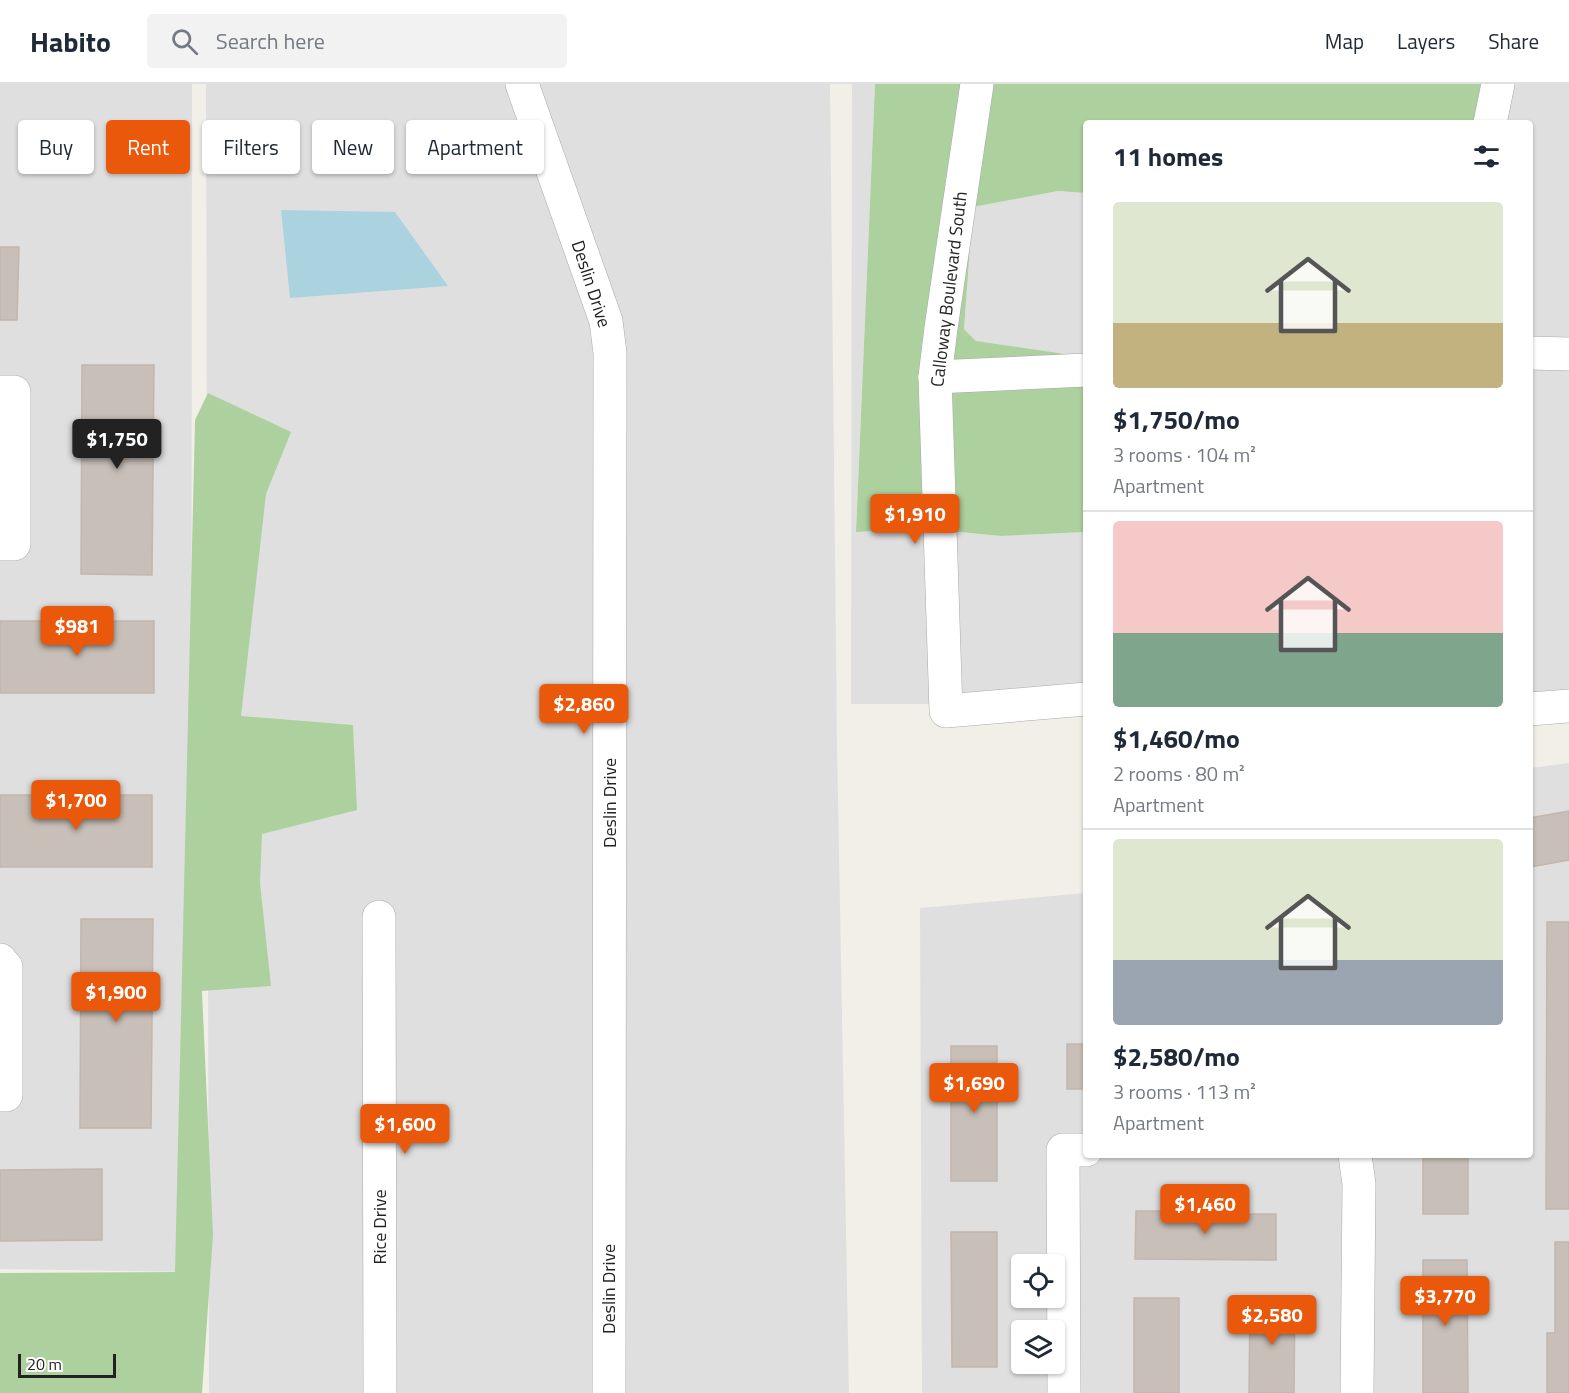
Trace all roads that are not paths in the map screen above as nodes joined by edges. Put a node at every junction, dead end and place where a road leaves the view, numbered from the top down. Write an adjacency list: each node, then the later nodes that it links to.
1 (522, 84): 20 (street, Deslin Drive)
2 (977, 84): 8 (street, Calloway Boulevard South)
3 (1498, 84): 4 (street)
4 (1491, 120)
5 (1533, 353): 6 (street)
6 (1569, 354)
7 (1083, 370): 8 (street)
8 (935, 377): 11 (street, Calloway Boulevard South)
9 (0, 392): 10 (street)
10 (0, 544)
11 (1083, 699)
12 (1569, 706): 13 (street)
13 (1533, 709)
14 (380, 917): 19 (street, Rice Drive)
15 (0, 960): 16 (street)
16 (0, 1095)
17 (1083, 1150): 21 (street)
18 (1355, 1158): 22 (street)
19 (380, 1393)
20 (609, 1393)
21 (1064, 1393)
22 (1357, 1393)

